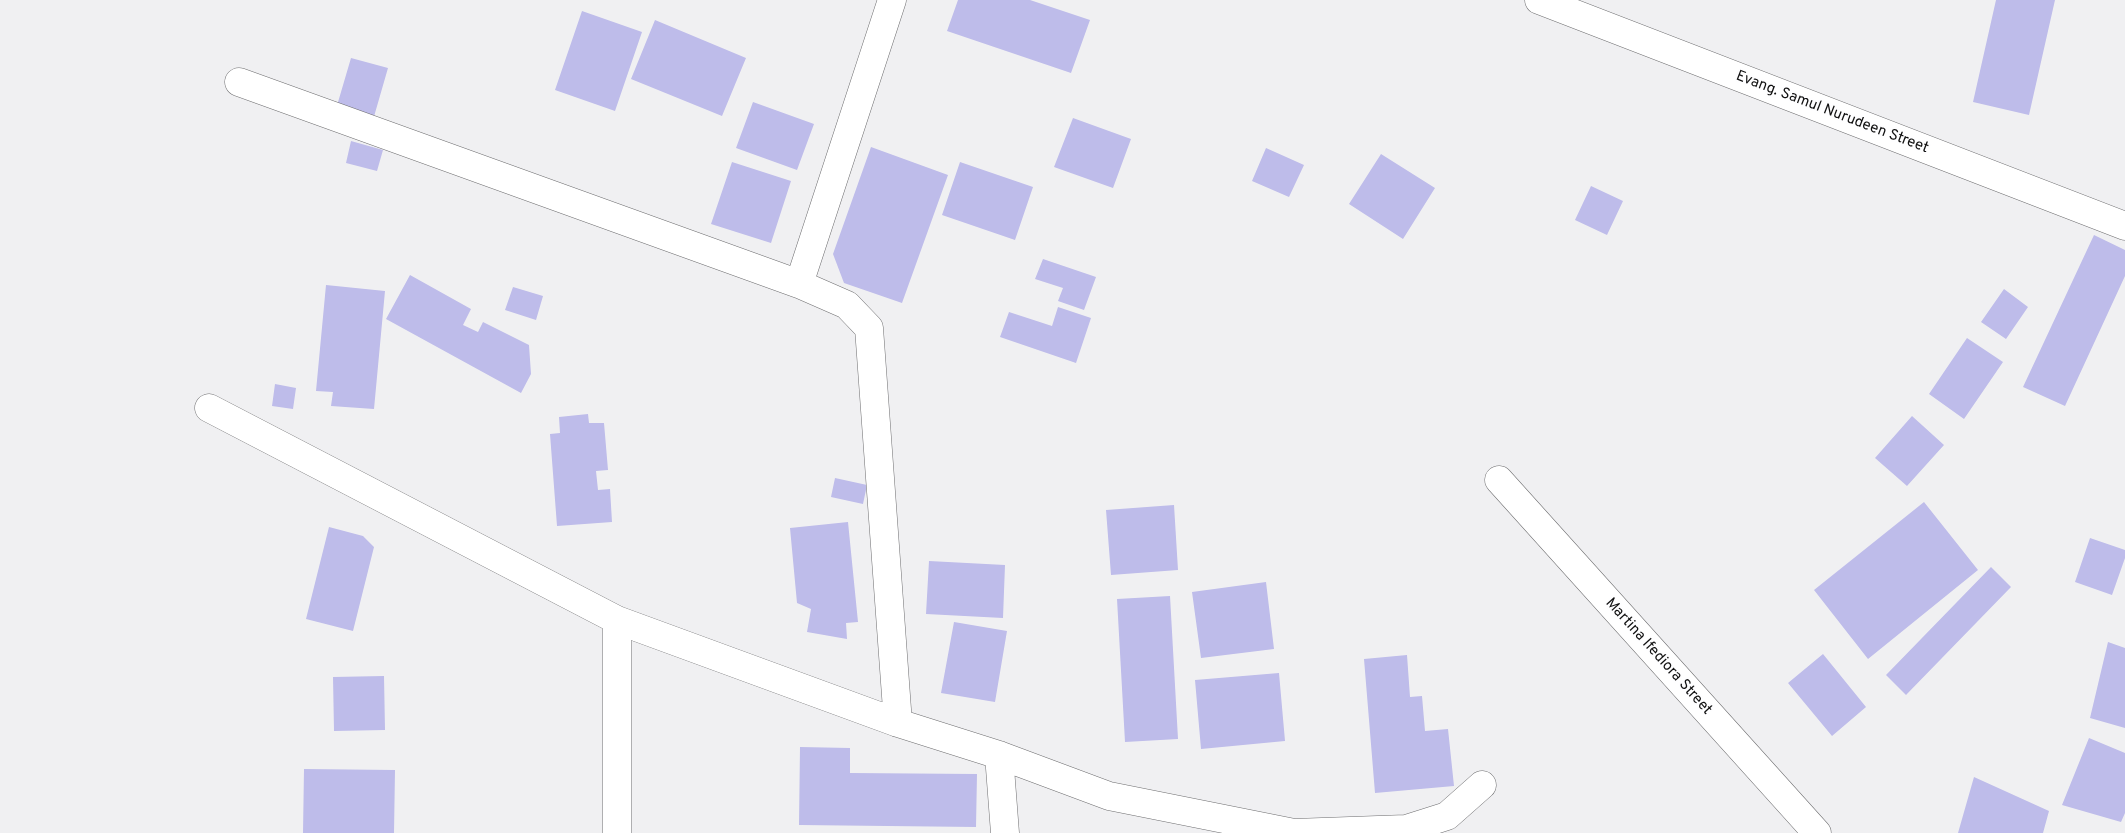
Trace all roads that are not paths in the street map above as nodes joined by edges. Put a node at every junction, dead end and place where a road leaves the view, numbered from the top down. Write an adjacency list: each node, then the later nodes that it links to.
1 (892, 0): 5 (street)
2 (1539, 0): 4 (street, Evang. Samul Nurudeen Street)
3 (238, 82): 5 (street)
4 (2125, 226)
5 (798, 284): 9 (street)
6 (209, 408): 8 (street)
7 (1499, 480): 14 (street, Martina Ifediora Street)
8 (617, 620): 9 (street); 12 (street)
9 (898, 723): 10 (street)
10 (999, 755): 11 (street); 13 (street)
11 (1482, 785)
12 (618, 833)
13 (1004, 833)
14 (1817, 833)

